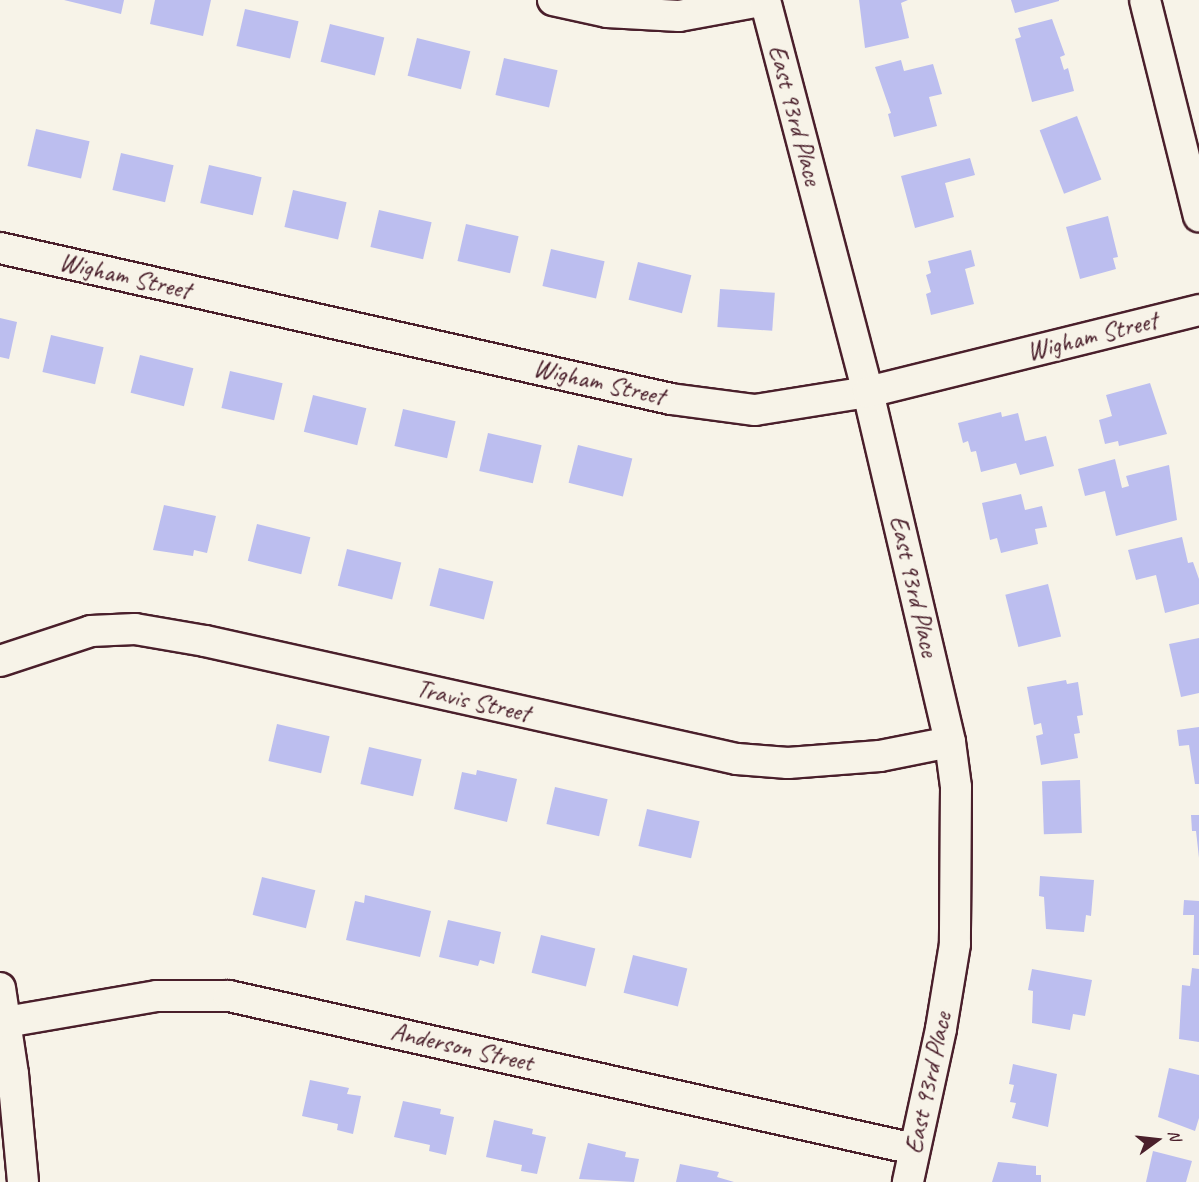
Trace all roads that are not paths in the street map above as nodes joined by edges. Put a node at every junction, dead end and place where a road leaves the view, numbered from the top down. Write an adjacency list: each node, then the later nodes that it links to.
1 (553, 0): 2 (street)
2 (765, 0): 7 (street, East 93rd Place)
3 (1144, 0): 4 (street)
4 (1199, 216)
5 (0, 248): 7 (street, Wigham Street)
6 (1199, 310): 7 (street, Wigham Street)
7 (868, 392): 9 (street, East 93rd Place)
8 (0, 662): 9 (street, Travis Street)
9 (950, 742): 12 (street, East 93rd Place)
10 (0, 988): 11 (street)
11 (6, 1022): 12 (street, Anderson Street); 13 (street)
12 (914, 1149): 14 (street, East 93rd Place)
13 (23, 1182)
14 (908, 1182)

